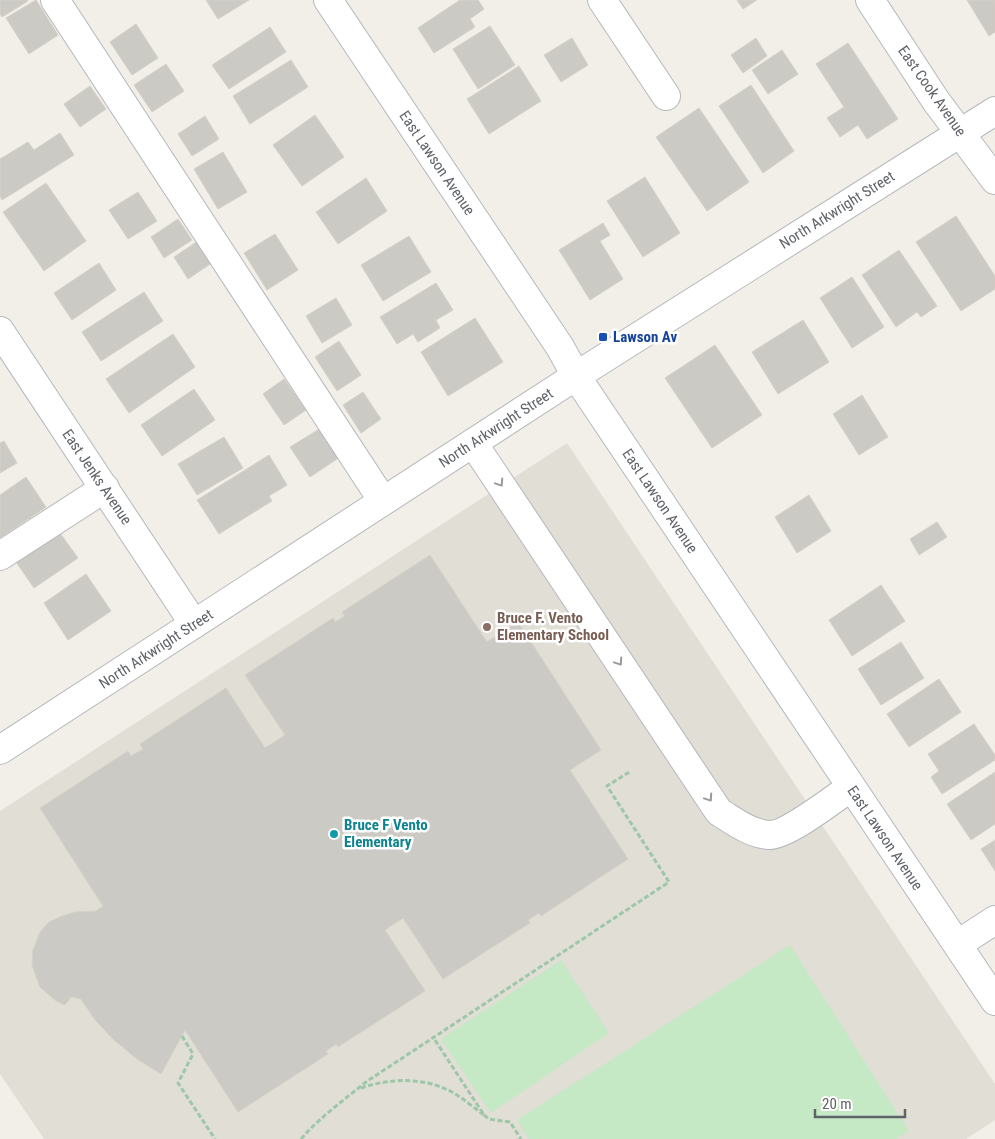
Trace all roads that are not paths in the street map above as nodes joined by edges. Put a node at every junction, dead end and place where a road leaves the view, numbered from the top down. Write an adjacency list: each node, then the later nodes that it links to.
1 (55, 0): 13 (street)
2 (328, 0): 10 (street, East Lawson Avenue)
3 (602, 0): 5 (street)
4 (870, 0): 7 (street, East Cook Avenue)
5 (666, 96)
6 (995, 111): 7 (street, North Arkwright Street)
7 (960, 132): 8 (street, East Cook Avenue); 10 (street, North Arkwright Street)
8 (995, 180)
9 (0, 331): 12 (street, East Jenks Avenue)
10 (576, 376): 11 (street, North Arkwright Street); 17 (street, East Lawson Avenue)
11 (473, 442): 13 (street, North Arkwright Street); 17 (street, one-way to 17)
12 (105, 488): 14 (street); 15 (street, East Jenks Avenue)
13 (382, 501): 15 (street, North Arkwright Street)
14 (0, 556)
15 (194, 624): 16 (street, North Arkwright Street)
16 (0, 750)
17 (851, 787): 19 (street, East Lawson Avenue)
18 (995, 920): 19 (street)
19 (958, 944): 20 (street, East Lawson Avenue)
20 (995, 1001)

